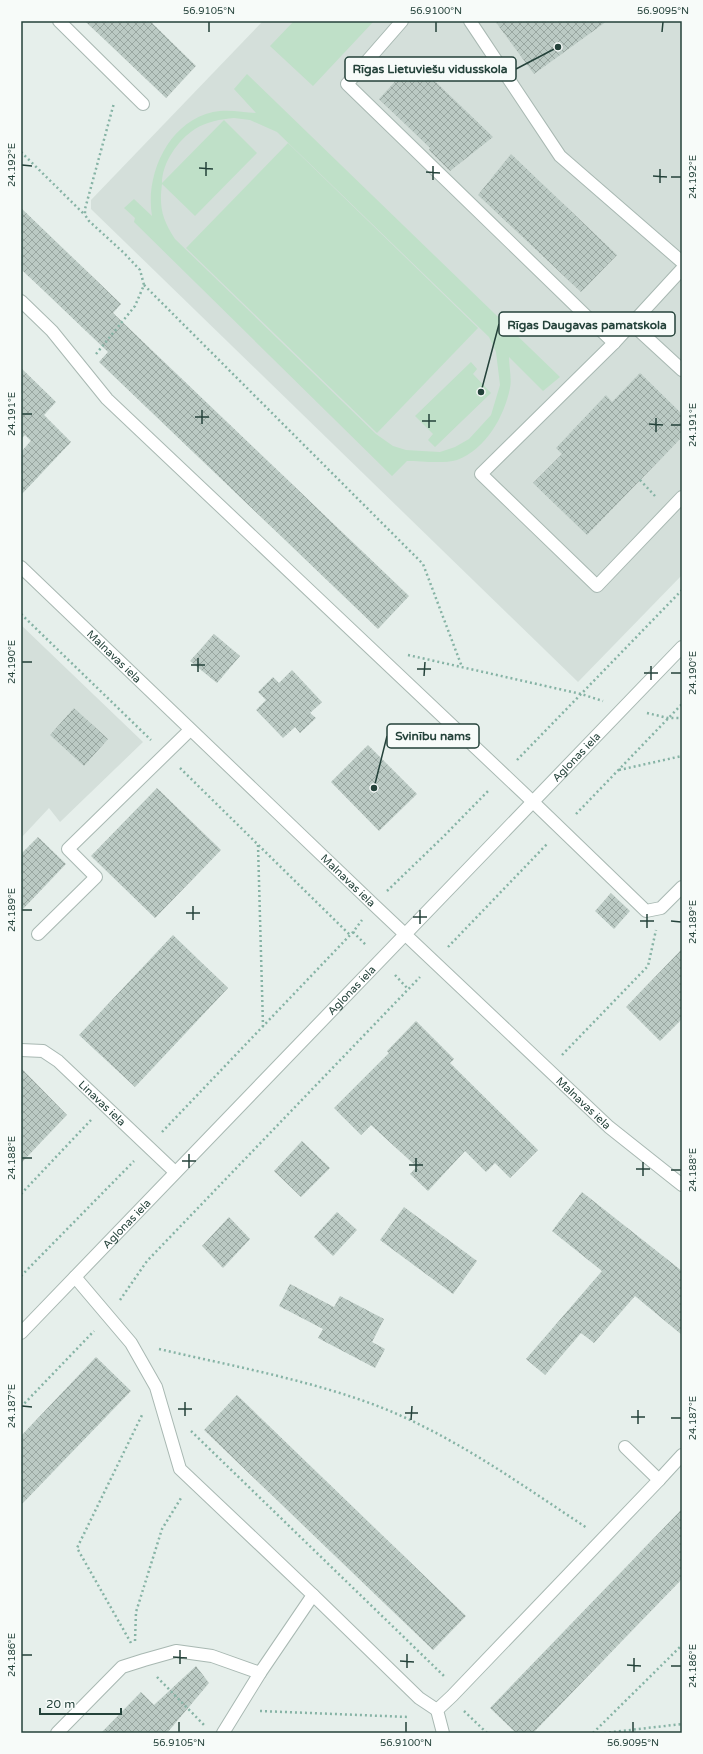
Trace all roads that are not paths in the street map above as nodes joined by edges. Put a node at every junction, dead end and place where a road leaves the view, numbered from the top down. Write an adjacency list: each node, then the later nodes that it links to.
1 (60, 21): 4 (street)
2 (402, 21): 9 (street)
3 (470, 21): 5 (street)
4 (144, 104)
5 (682, 262)
6 (682, 270): 8 (street)
7 (21, 301): 15 (street)
8 (632, 324): 9 (street); 10 (street)
9 (614, 344): 11 (street)
10 (682, 370)
11 (682, 497)
12 (21, 567): 14 (street, Malnavas iela)
13 (681, 651): 15 (street, Aglonas iela)
14 (190, 730): 17 (street); 18 (street, Malnavas iela)
15 (532, 801): 16 (street); 18 (street, Aglonas iela)
16 (682, 887)
17 (38, 934)
18 (405, 934): 20 (street, Aglonas iela); 21 (street, Malnavas iela)
19 (21, 1050): 20 (street, Linavas iela)
20 (175, 1172): 22 (street, Aglonas iela)
21 (682, 1185)
22 (75, 1277): 23 (street, Aglonas iela); 27 (street)
23 (21, 1333)
24 (625, 1447): 26 (street)
25 (682, 1455): 26 (street)
26 (659, 1480): 29 (street)
27 (313, 1595): 28 (street); 29 (street)
28 (260, 1673): 30 (street); 31 (street)
29 (437, 1710): 32 (street)
30 (57, 1733)
31 (223, 1733)
32 (443, 1733)

